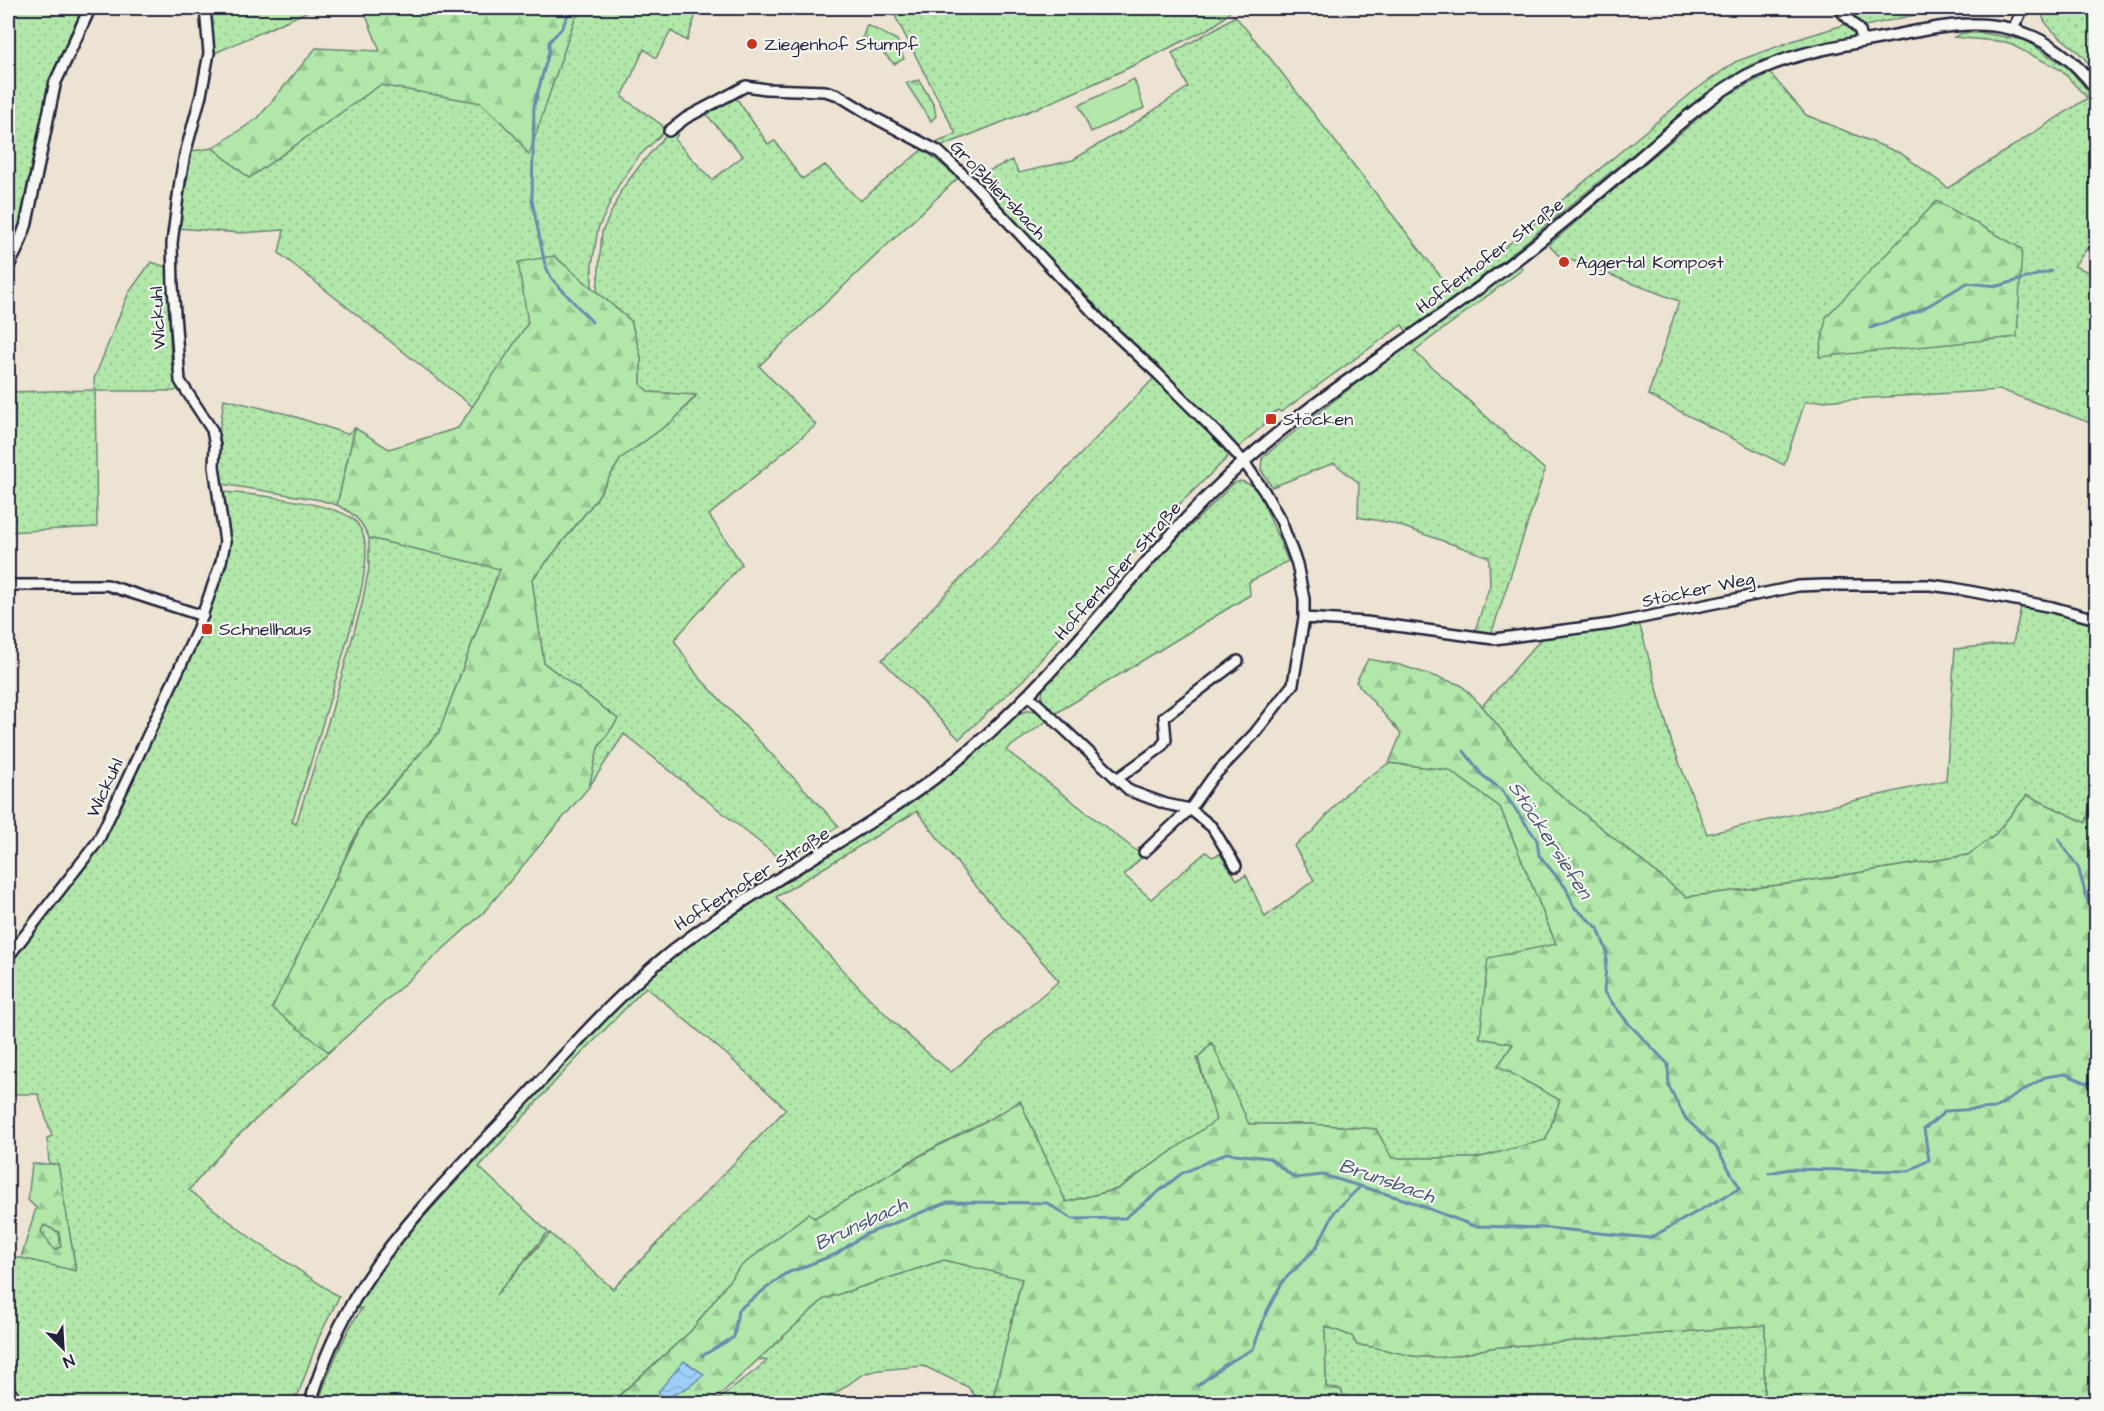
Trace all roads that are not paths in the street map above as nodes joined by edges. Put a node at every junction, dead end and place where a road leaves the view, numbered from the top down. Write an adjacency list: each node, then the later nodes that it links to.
1 (90, 8): 9 (street)
2 (205, 8): 12 (street, Wickuhl)
3 (1838, 8): 6 (street)
4 (2023, 8): 5 (street)
5 (2013, 29): 6 (street, Hofferhofer Straße); 7 (street, Hofferhofer Straße)
6 (1862, 41): 10 (street, Hofferhofer Straße)
7 (2097, 89)
8 (669, 130): 10 (street, Großbliersbach)
9 (8, 267)
10 (1244, 462): 13 (street); 16 (street, Hofferhofer Straße)
11 (8, 585): 12 (street)
12 (203, 616): 21 (street, Wickuhl)
13 (1304, 618): 14 (street, Stöcker Weg); 18 (street)
14 (2097, 619)
15 (1238, 661): 17 (street)
16 (1028, 695): 17 (street); 24 (street, Hofferhofer Straße)
17 (1117, 779): 18 (street)
18 (1190, 809): 19 (street); 20 (street)
19 (1144, 852)
20 (1236, 866)
21 (8, 957)
22 (8, 1391): 23 (main road)
23 (18, 1404)
24 (310, 1404)

